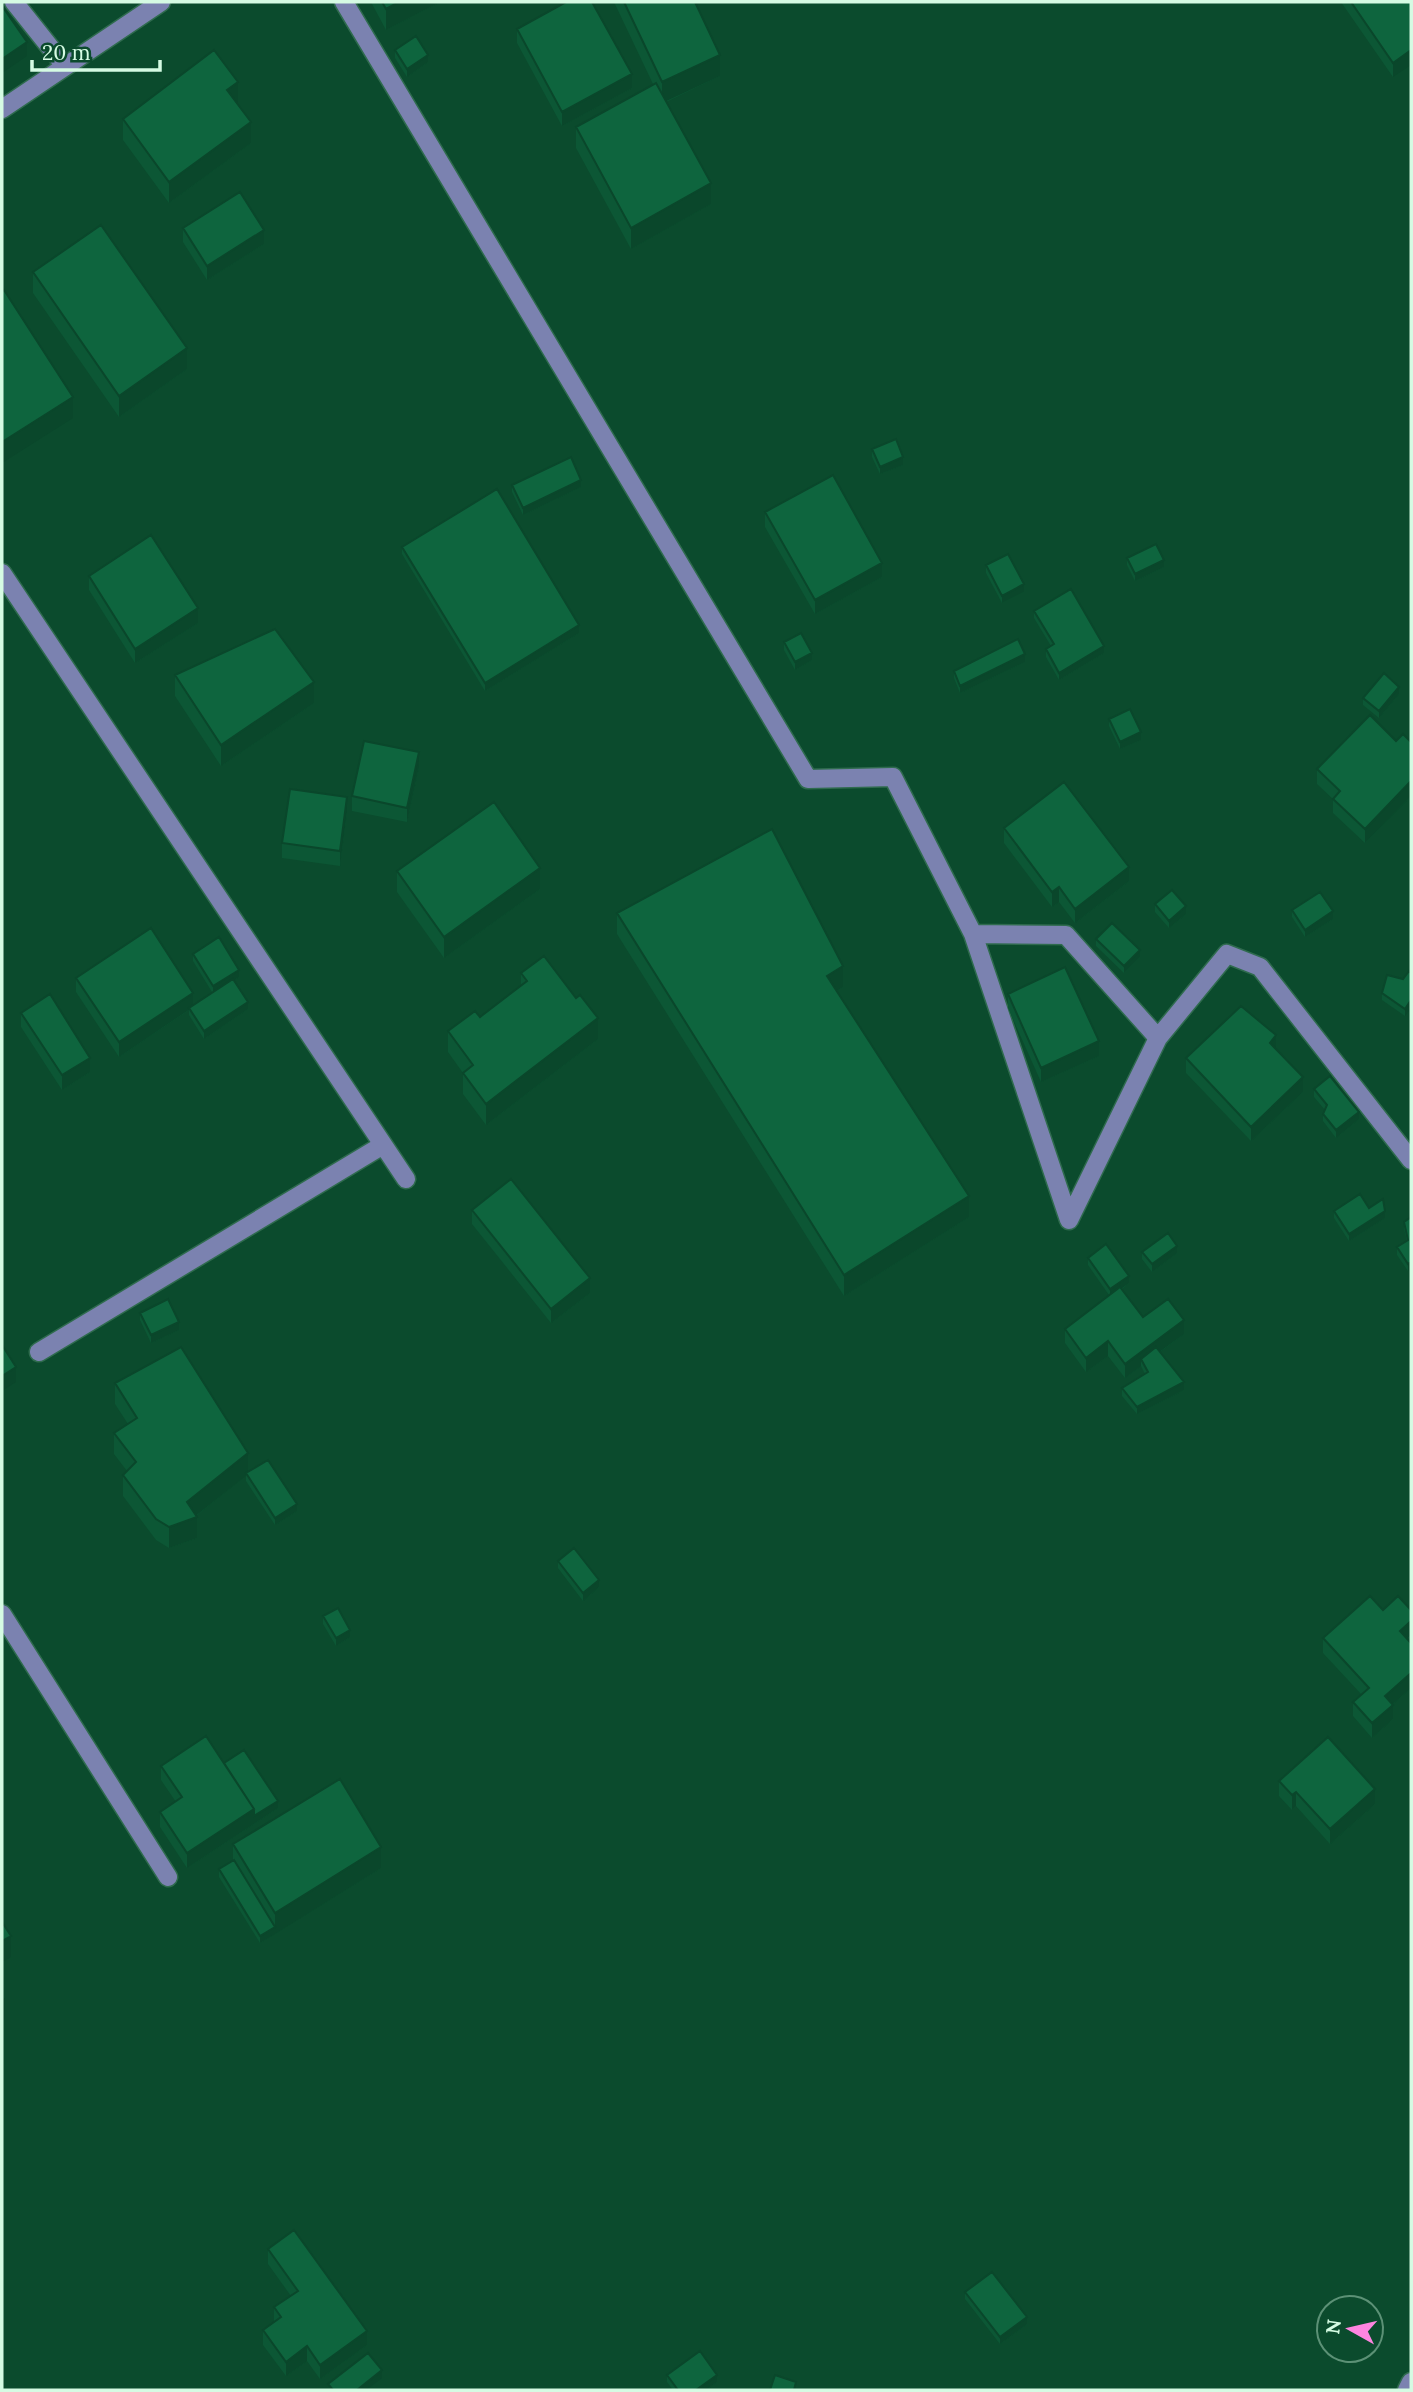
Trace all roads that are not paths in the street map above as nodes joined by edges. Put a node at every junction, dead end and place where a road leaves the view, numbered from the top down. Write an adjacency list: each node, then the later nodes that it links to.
1 (14, 2): 4 (street)
2 (344, 2): 7 (street)
3 (150, 5): 4 (street)
4 (65, 66): 5 (street)
5 (2, 109)
6 (2, 573): 9 (street)
7 (973, 934): 8 (street); 8 (street)
8 (1157, 1038): 10 (street)
9 (383, 1145): 11 (street); 12 (street)
10 (1411, 1160)
11 (406, 1180)
12 (39, 1352)
13 (2, 1614): 14 (street)
14 (167, 1877)
15 (1411, 2382): 16 (street)
16 (1407, 2390)

